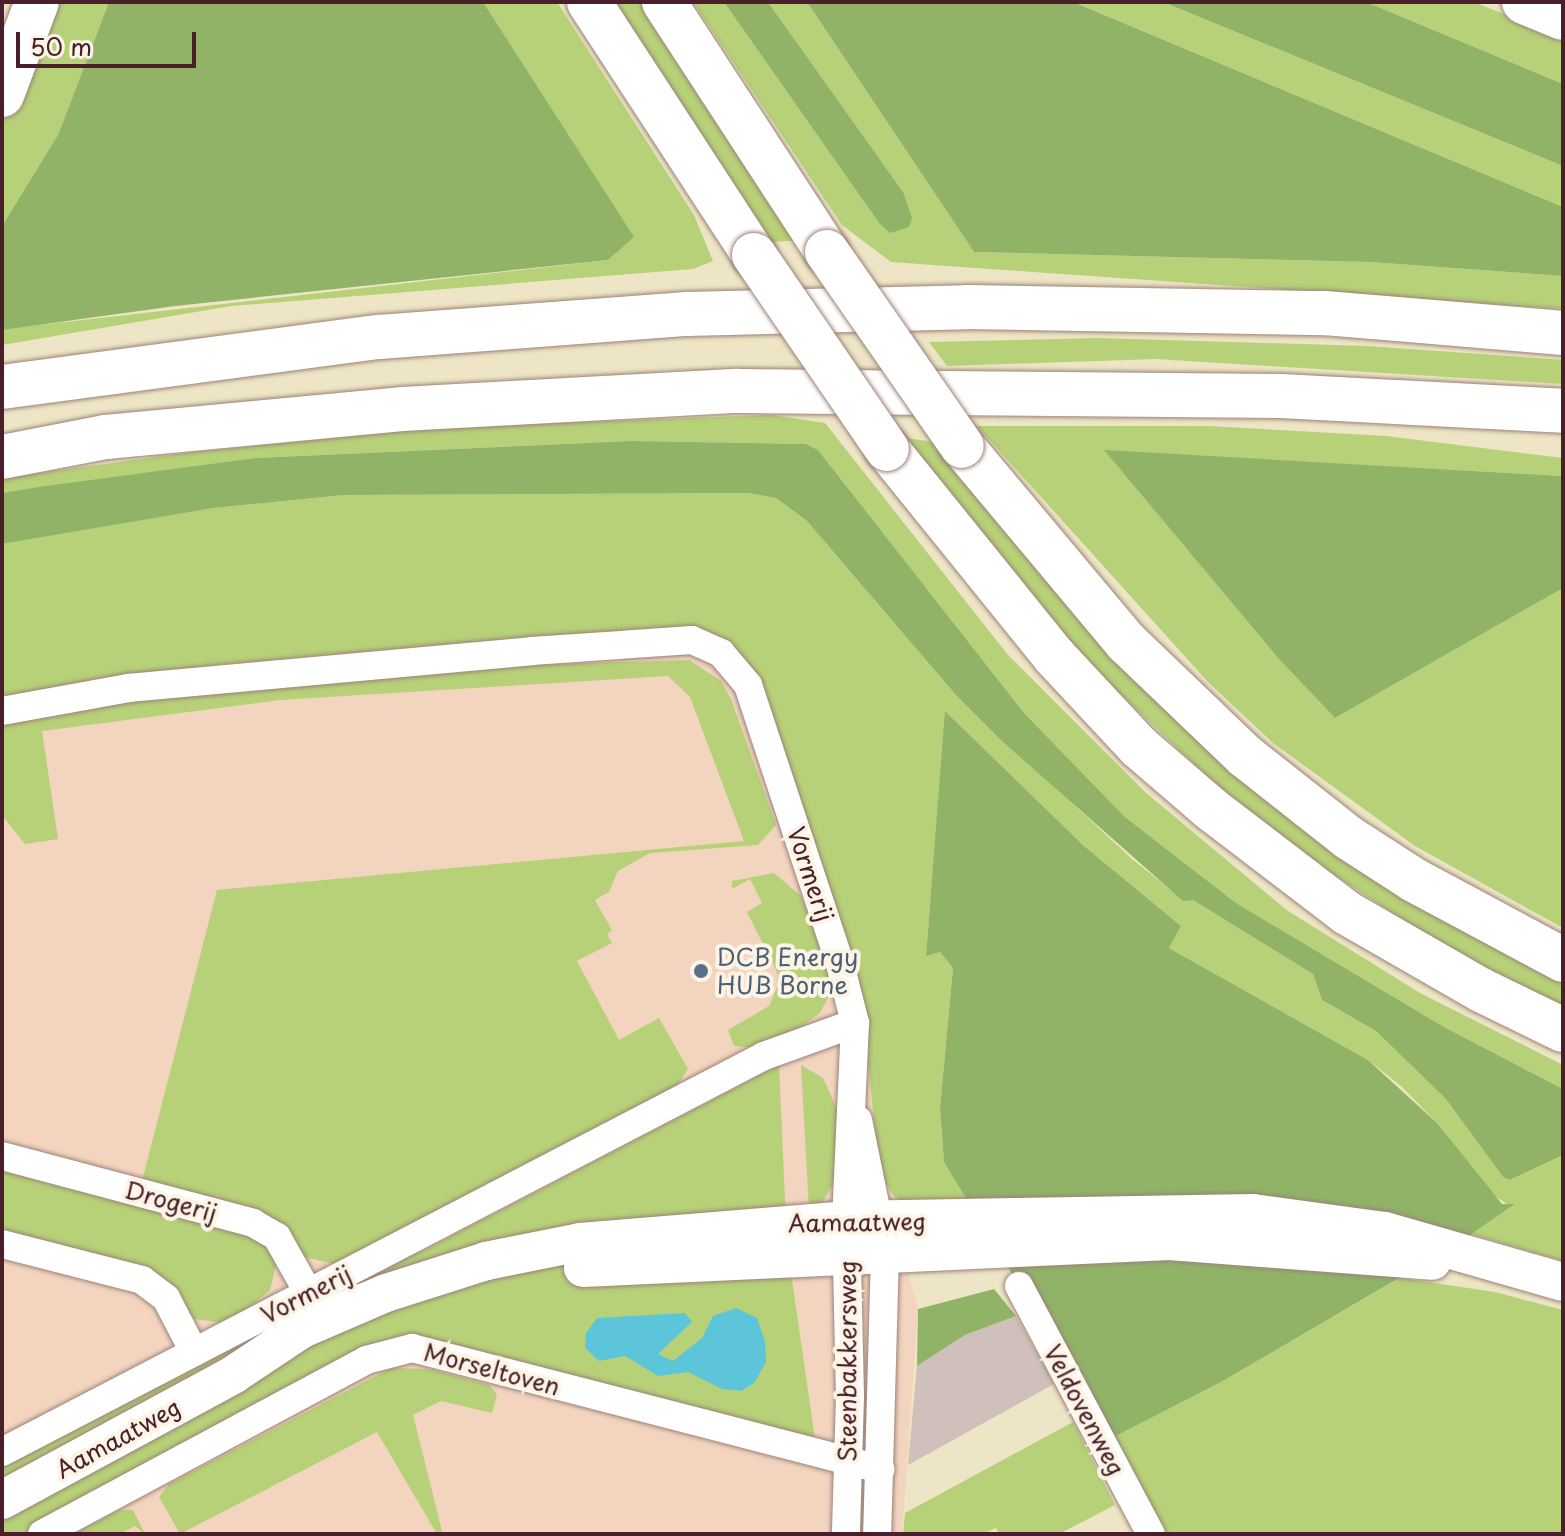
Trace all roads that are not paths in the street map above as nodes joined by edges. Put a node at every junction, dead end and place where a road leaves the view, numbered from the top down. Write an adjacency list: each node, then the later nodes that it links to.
1 (37, 2): 6 (highway)
2 (589, 2): 16 (highway, bridge)
3 (664, 2): 14 (highway, bridge)
4 (1524, 2): 5 (highway)
5 (1563, 18)
6 (2, 95)
7 (1563, 333): 8 (highway)
8 (2, 387)
9 (1281, 396): 10 (highway); 11 (highway); 12 (highway)
10 (1563, 411)
11 (1563, 437)
12 (2, 457)
13 (2, 711): 15 (street, Vormerij)
14 (1563, 960)
15 (855, 1023): 18 (street, Steenbakkersweg); 22 (street, Vormerij)
16 (1563, 1030)
17 (2, 1156): 22 (street, Drogerij)
18 (865, 1237): 20 (main road, Aamaatweg); 25 (street, Steenbakkersweg); 26 (street, Steenbakkersweg); 27 (main road, Aamaatweg)
19 (2, 1244): 23 (street)
20 (1563, 1282)
21 (1019, 1286): 31 (street, Veldovenweg)
22 (308, 1292): 23 (street, Vormerij)
23 (194, 1352): 24 (street, Vormerij)
24 (2, 1452)
25 (848, 1462): 26 (street, Morseltoven); 28 (street, Morseltoven); 29 (street, Steenbakkersweg)
26 (881, 1469): 30 (street, Steenbakkersweg)
27 (2, 1500)
28 (42, 1534)
29 (846, 1534)
30 (877, 1534)
31 (1151, 1534)

